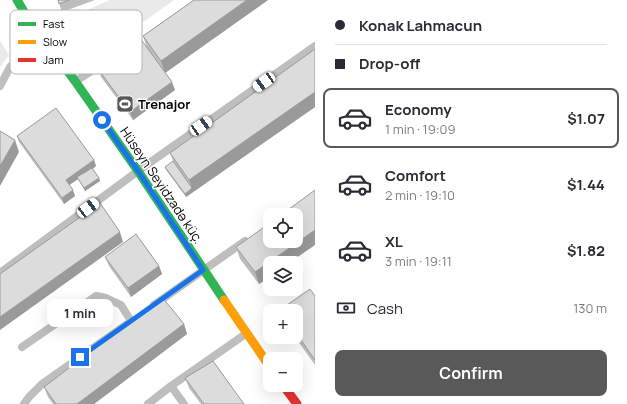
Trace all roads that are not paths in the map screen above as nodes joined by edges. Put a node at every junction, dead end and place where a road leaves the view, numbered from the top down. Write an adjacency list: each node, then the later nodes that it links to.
1 (17, 0): 2 (street, Hüseyn Seyidzadə küç.)
2 (23, 10)
3 (315, 46): 9 (lane)
4 (10, 67): 8 (lane)
5 (70, 74): 7 (street, Hüseyn Seyidzadə küç.)
6 (87, 74): 7 (lane)
7 (75, 81): 9 (street, Hüseyn Seyidzadə küç.)
8 (0, 86)
9 (138, 171): 11 (street, Hüseyn Seyidzadə küç.); 12 (lane)
10 (252, 236): 11 (lane)
11 (203, 270): 13 (lane); 14 (street, Hüseyn Seyidzadə küç.)
12 (0, 273)
13 (138, 316): 15 (lane); 19 (lane)
14 (247, 333): 16 (street, Hüseyn Seyidzadə küç.); 17 (lane)
15 (22, 347)
16 (263, 357)
17 (171, 386): 20 (lane); 21 (lane)
18 (288, 392): 22 (street)
19 (24, 404)
20 (148, 404)
21 (184, 404)
22 (296, 404)

